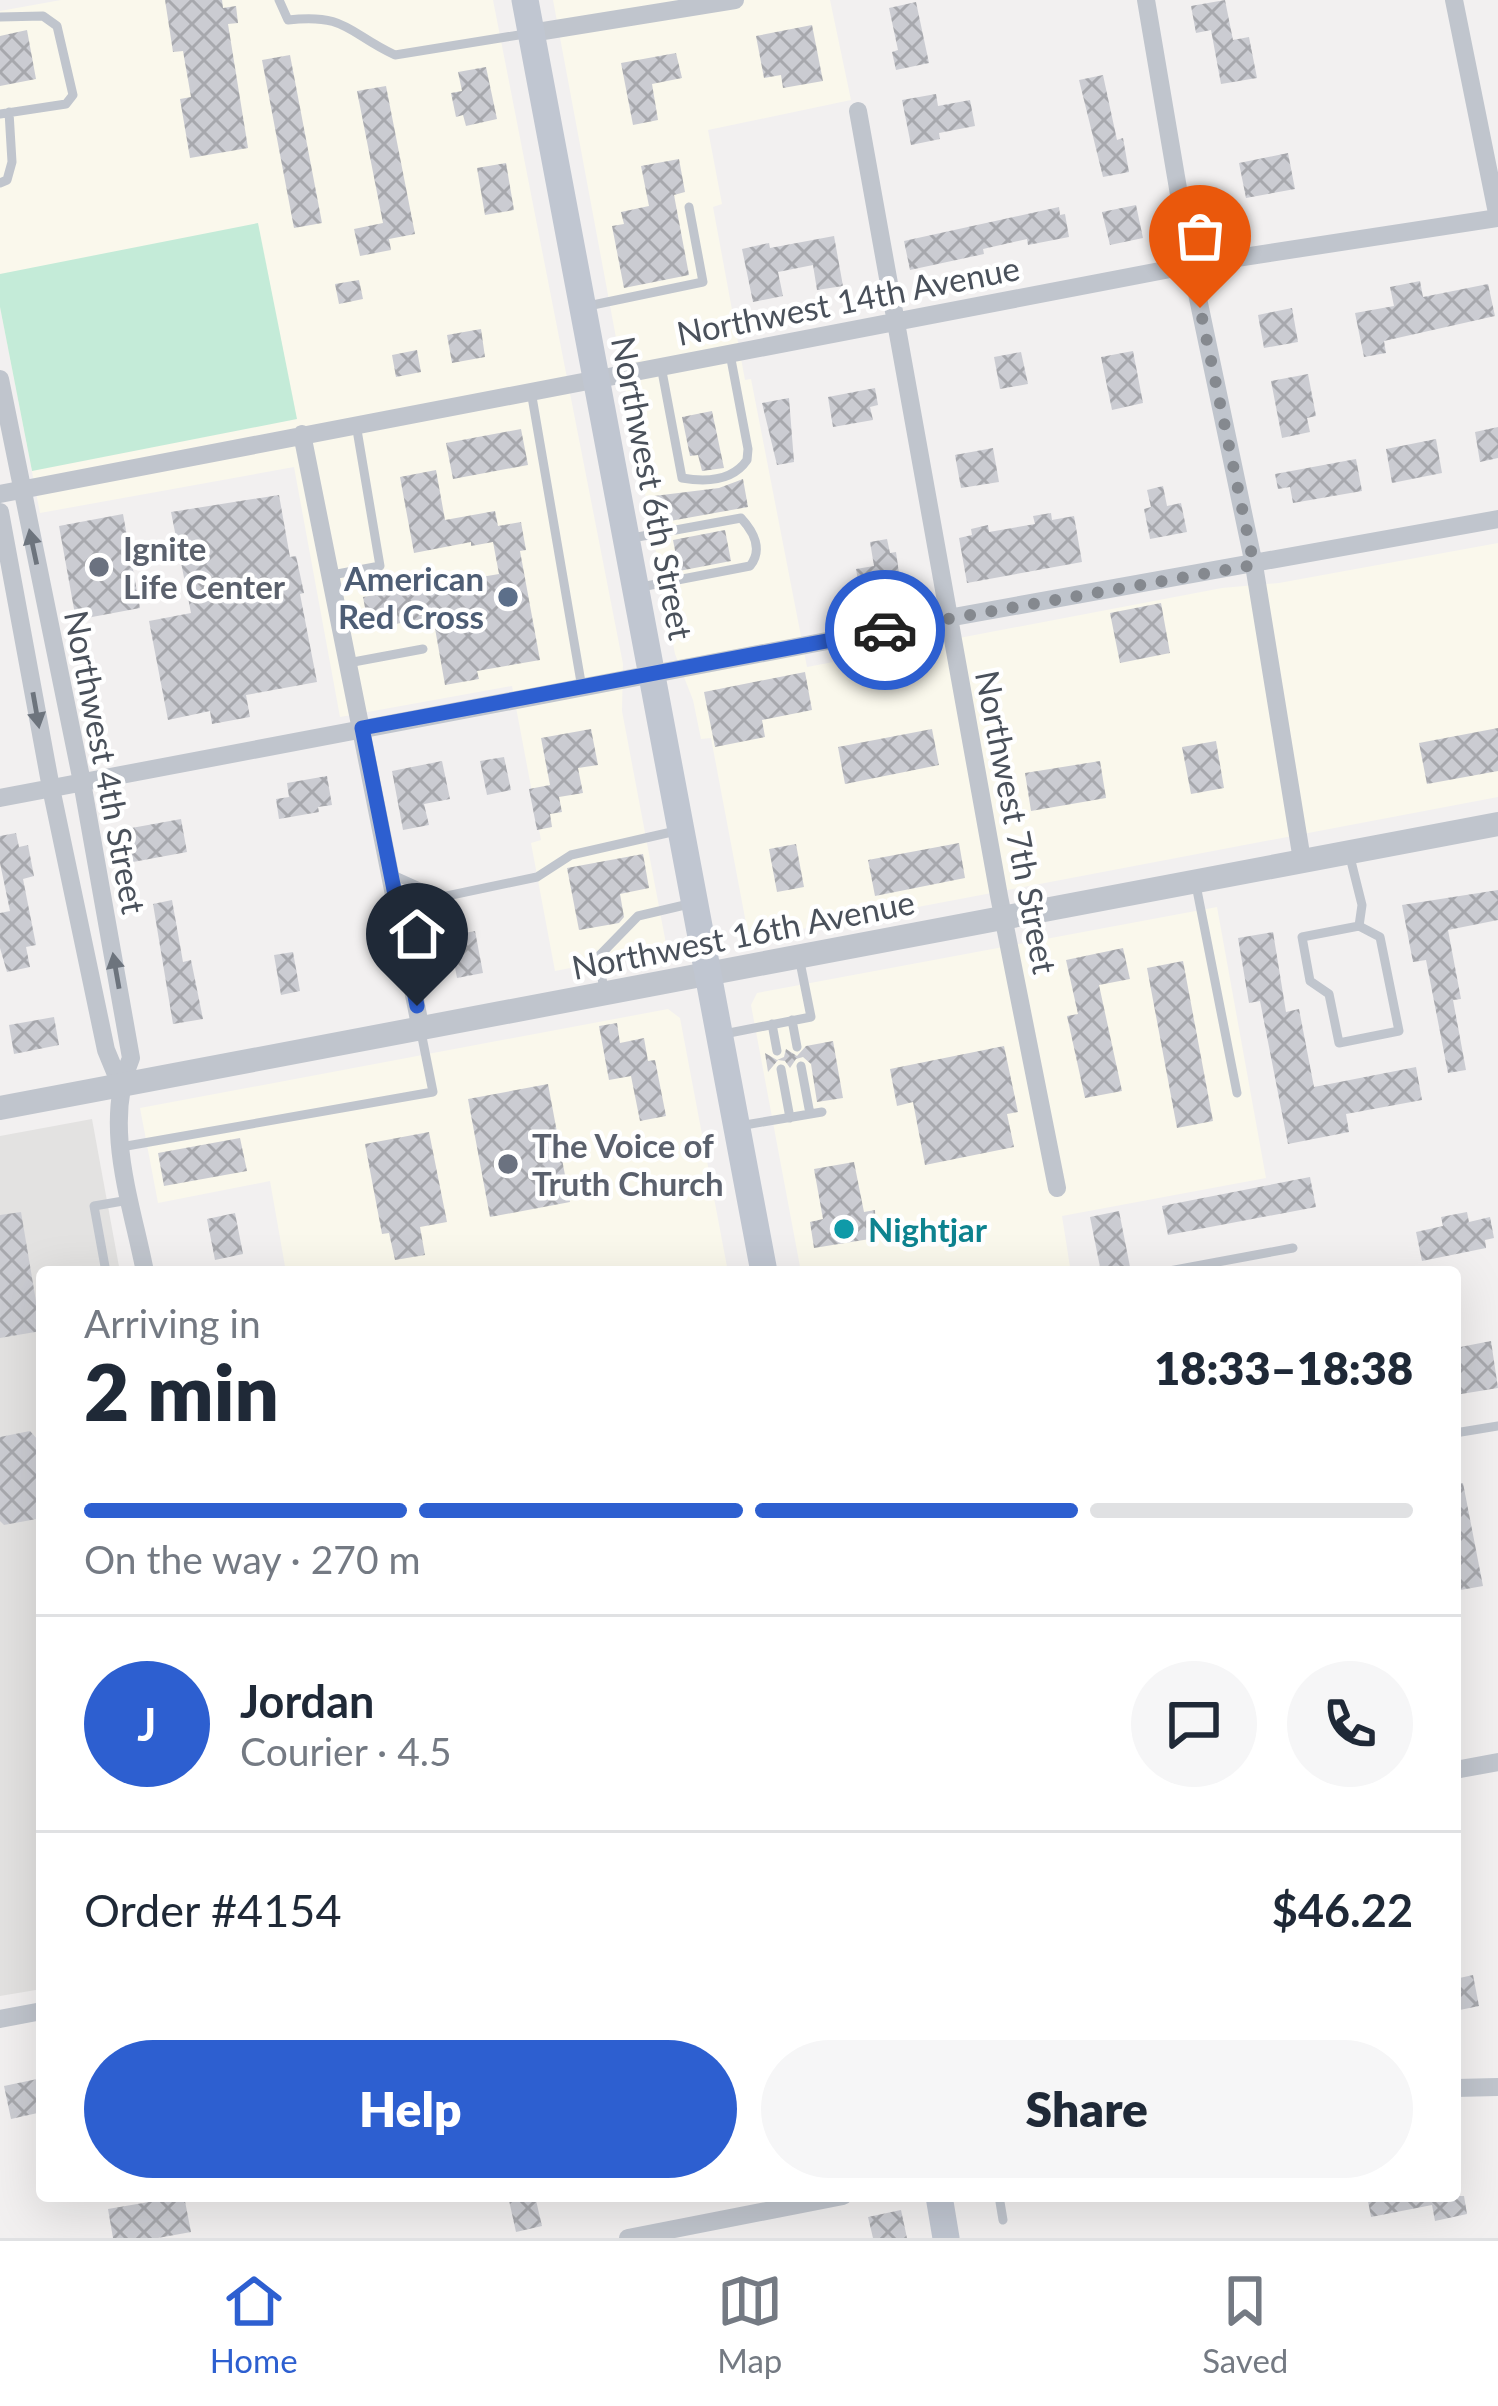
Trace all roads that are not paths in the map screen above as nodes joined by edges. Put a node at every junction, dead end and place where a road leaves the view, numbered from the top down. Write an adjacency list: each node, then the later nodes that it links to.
1 (279, 0): 7 (lane)
2 (525, 0): 7 (main road, Northwest 6th Street)
3 (735, 0): 7 (street)
4 (1146, 0): 13 (street)
5 (1454, 0): 12 (street)
6 (0, 17): 9 (lane)
7 (531, 33): 14 (main road, Northwest 6th Street)
8 (858, 111): 15 (street, Northwest 7th Street)
9 (4, 113): 10 (lane)
10 (0, 183)
11 (689, 207): 14 (lane)
12 (1498, 218): 13 (street, Northwest 14th Avenue)
13 (1191, 265): 15 (street, Northwest 14th Avenue); 28 (street)
14 (583, 307): 19 (main road, Northwest 6th Street)
15 (898, 322): 16 (street, Northwest 14th Avenue); 31 (street, Northwest 7th Street)
16 (730, 353): 17 (street, Northwest 14th Avenue); 17 (lane)
17 (661, 366): 19 (street, Northwest 14th Avenue)
18 (0, 379): 23 (street, Northwest 4th Street)
19 (596, 379): 20 (street, Northwest 14th Avenue); 27 (main road, Northwest 6th Street)
20 (531, 391): 21 (street, Northwest 14th Avenue); 35 (lane)
21 (356, 424): 22 (street, Northwest 14th Avenue); 29 (lane)
22 (302, 434): 23 (street, Northwest 14th Avenue); 29 (street)
23 (21, 490): 24 (street, Northwest 14th Avenue); 37 (street, Northwest 4th Street, one-way to 23)
24 (0, 494)
25 (0, 512): 38 (street, Northwest 4th Street, one-way to 38)
26 (1498, 519): 28 (street)
27 (626, 539): 30 (main road, Northwest 6th Street); 30 (lane)
28 (1254, 565): 31 (street); 43 (street)
29 (331, 575): 33 (street)
30 (635, 588): 34 (main road, Northwest 6th Street)
31 (948, 618): 34 (street); 47 (street, Northwest 7th Street)
32 (423, 649): 33 (lane)
33 (349, 663): 36 (street)
34 (652, 675): 35 (street); 41 (main road, Northwest 6th Street)
35 (582, 688): 36 (street)
36 (362, 728): 37 (street); 44 (street)
37 (82, 782): 38 (street); 60 (street, Northwest 4th Street, one-way to 37)
38 (51, 788): 39 (street); 60 (street, Northwest 4th Street)
39 (0, 798)
40 (1498, 824): 42 (street, Northwest 16th Avenue)
41 (681, 830): 44 (lane); 46 (main road, Northwest 6th Street)
42 (1348, 851): 43 (street, Northwest 16th Avenue); 48 (lane)
43 (1302, 860): 45 (street, Northwest 16th Avenue)
44 (390, 874): 54 (street)
45 (1196, 880): 47 (street, Northwest 16th Avenue); 61 (lane)
46 (694, 903): 50 (main road, Northwest 6th Street); 51 (lane)
47 (1004, 919): 49 (street, Northwest 16th Avenue); 68 (street, Northwest 7th Street)
48 (1359, 926): 48 (lane)
49 (799, 956): 50 (street, Northwest 16th Avenue); 52 (lane)
50 (708, 974): 51 (street, Northwest 16th Avenue); 55 (main road, Northwest 6th Street)
51 (604, 994): 54 (street, Northwest 16th Avenue)
52 (792, 1021): 53 (lane); 56 (lane)
53 (772, 1024): 55 (lane); 57 (lane)
54 (421, 1030): 60 (street, Northwest 16th Avenue); 67 (lane)
55 (720, 1035): 66 (main road, Northwest 6th Street)
56 (797, 1047)
57 (777, 1051)
58 (801, 1066): 64 (lane)
59 (781, 1070): 65 (lane)
60 (120, 1084): 62 (street, Northwest 16th Avenue); 67 (street, Northwest 4th Street)
61 (1237, 1094)
62 (0, 1108)
63 (822, 1112): 64 (lane)
64 (810, 1114): 65 (lane)
65 (790, 1118): 66 (lane)
66 (737, 1127): 73 (main road, Northwest 6th Street)
67 (121, 1147): 69 (street, Northwest 4th Street)
68 (1058, 1188)
69 (131, 1199): 71 (lane); 72 (street, Northwest 4th Street)
70 (1293, 1248): 74 (lane)
71 (105, 1266)
72 (144, 1266)
73 (763, 1266)
74 (1196, 1266)
75 (1498, 1426): 76 (lane)
76 (1461, 1432)
77 (1498, 1762): 78 (street)
78 (1461, 1769)
79 (36, 2012): 80 (street)
80 (0, 2019)
81 (1461, 2087): 82 (street)
82 (1498, 2087)
83 (812, 2202): 87 (street)
84 (940, 2202): 88 (main road)
85 (1000, 2202): 86 (lane)
86 (1003, 2220)
87 (628, 2238)
88 (946, 2238)

